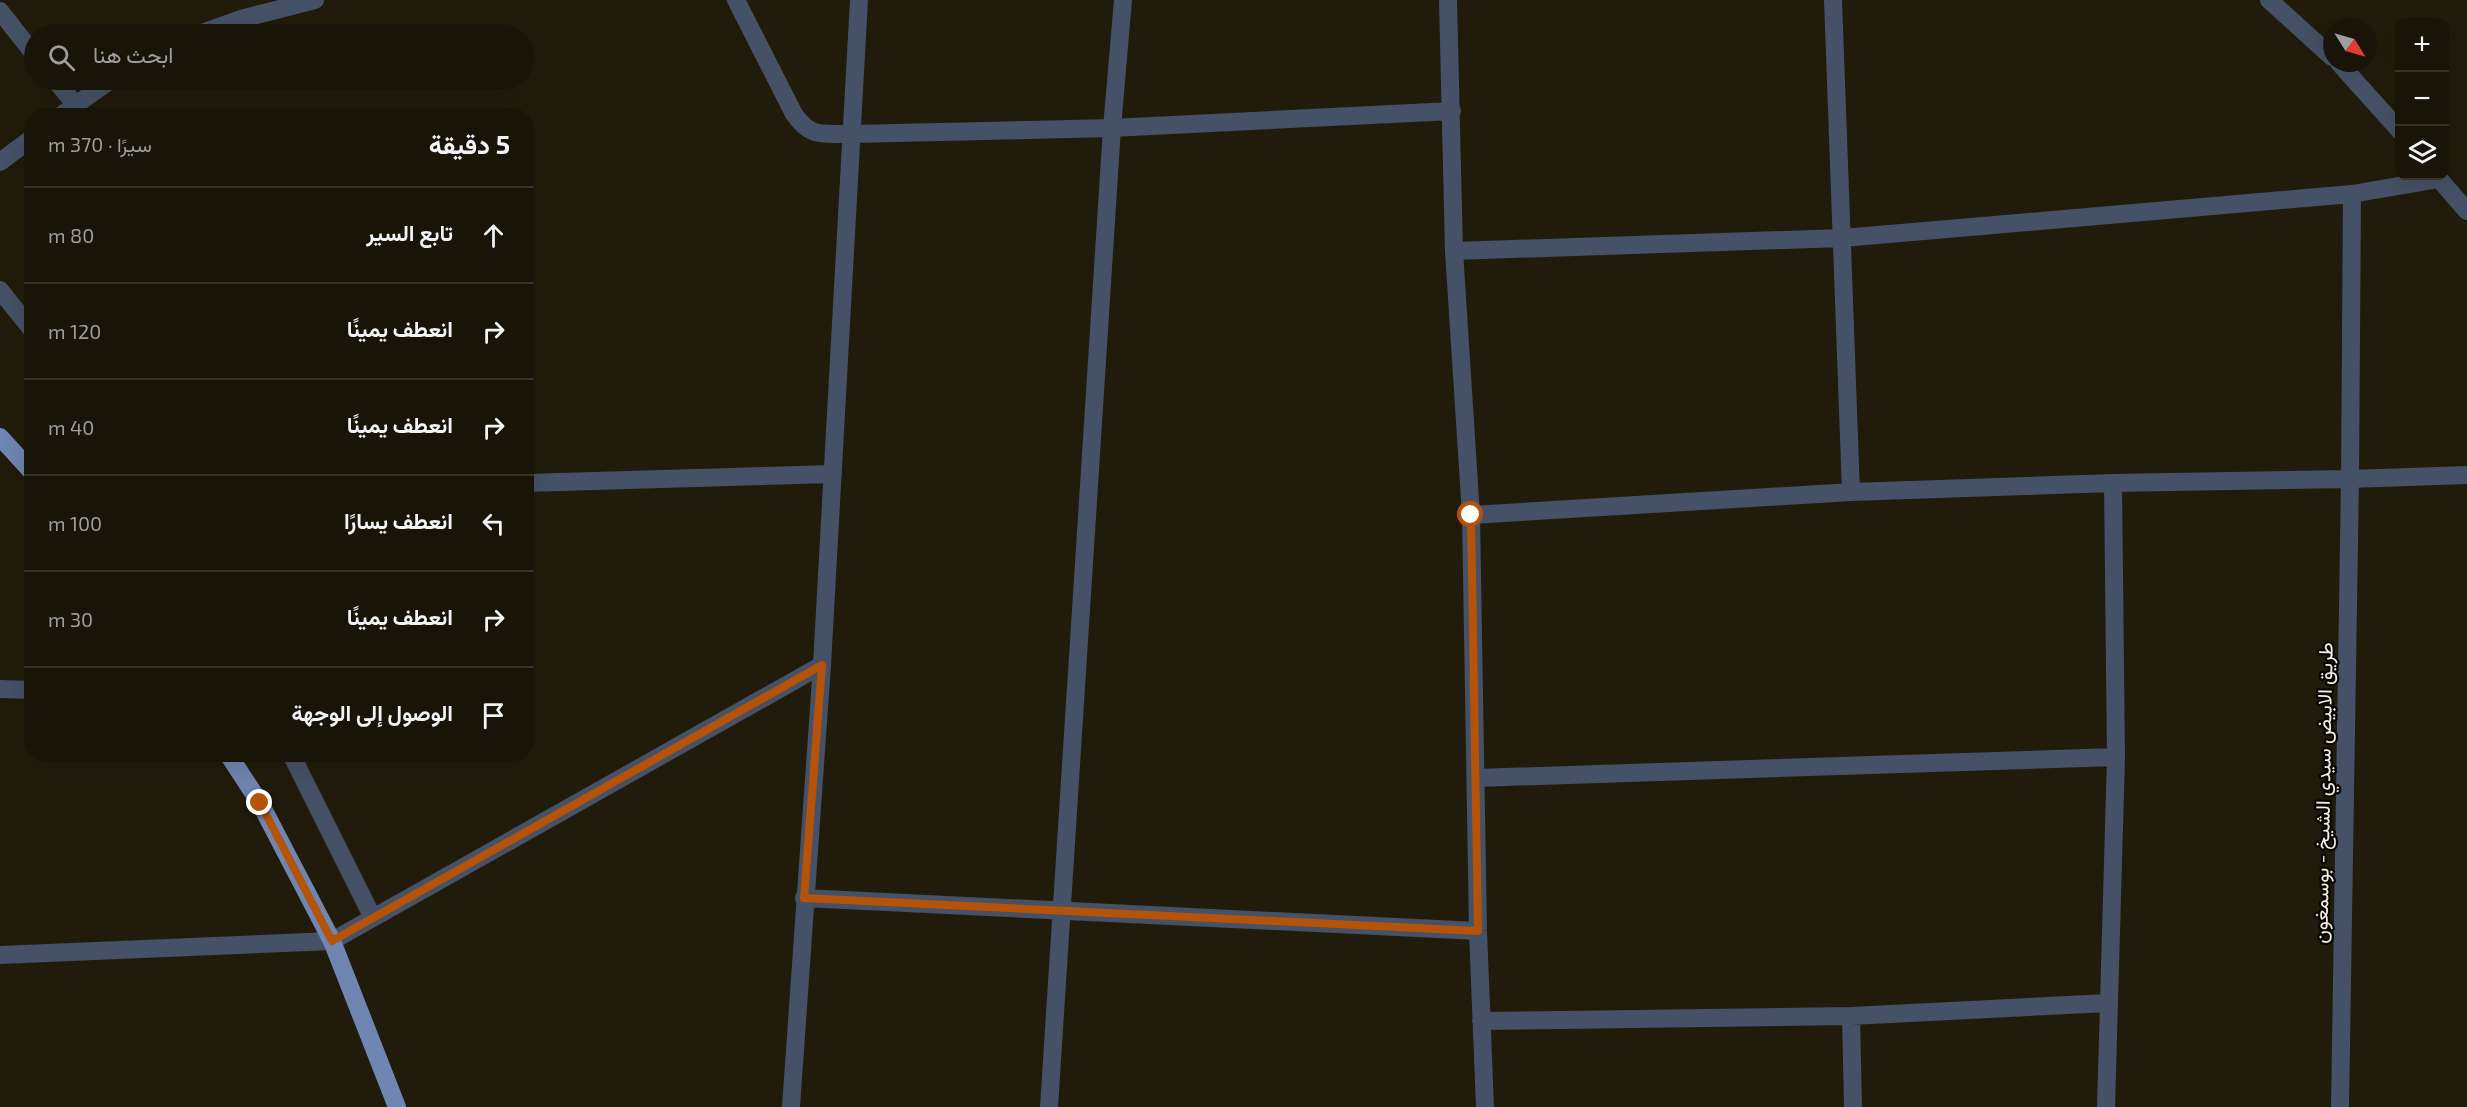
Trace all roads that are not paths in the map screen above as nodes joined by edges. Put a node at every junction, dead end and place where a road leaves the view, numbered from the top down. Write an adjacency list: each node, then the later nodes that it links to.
1 (315, 0): 9 (street)
2 (736, 0): 20 (street)
3 (859, 0): 20 (street)
4 (1123, 0): 19 (street)
5 (1448, 0): 17 (street)
6 (1833, 0): 27 (street)
7 (2269, 0): 11 (street)
8 (0, 11): 10 (street)
9 (229, 24)
10 (24, 41)
11 (2323, 49)
12 (2347, 72): 18 (street)
13 (64, 90): 15 (street)
14 (96, 90): 15 (street)
15 (75, 104): 16 (street)
16 (70, 108)
17 (1452, 111): 19 (street); 28 (street)
18 (2396, 126)
19 (1112, 128): 20 (street); 48 (street)
20 (851, 135): 33 (street)
21 (24, 144): 22 (street)
22 (0, 162)
23 (2422, 180): 25 (street)
24 (2440, 180): 26 (street)
25 (2352, 194): 27 (street); 35 (street, طريق الابيض سيدي الشيخ - بوسمغون)
26 (2467, 211)
27 (1843, 238): 28 (street); 38 (street)
28 (1454, 252): 39 (street)
29 (0, 290): 30 (street)
30 (24, 320)
31 (0, 437): 32 (main road)
32 (24, 463)
33 (833, 474): 36 (street); 40 (street)
34 (2467, 475): 35 (street)
35 (2350, 479): 37 (street); 62 (street, طريق الابيض سيدي الشيخ - بوسمغون)
36 (534, 483)
37 (2114, 483): 38 (street); 43 (street)
38 (1851, 492): 39 (street)
39 (1471, 515): 46 (street)
40 (822, 665): 47 (street); 49 (street)
41 (0, 689): 42 (street)
42 (24, 690)
43 (2116, 757): 46 (street); 53 (street)
44 (233, 762): 51 (main road)
45 (295, 762): 49 (street)
46 (1476, 778): 50 (street)
47 (804, 898): 48 (street); 57 (street)
48 (1060, 912): 50 (street); 58 (street)
49 (373, 918): 51 (street)
50 (1478, 931): 55 (street)
51 (332, 941): 52 (street); 56 (main road)
52 (0, 955)
53 (2108, 1003): 54 (street); 61 (street)
54 (1851, 1016): 55 (street); 60 (street)
55 (1481, 1021): 59 (street)
56 (397, 1107)
57 (791, 1107)
58 (1049, 1107)
59 (1485, 1107)
60 (1853, 1107)
61 (2106, 1107)
62 (2340, 1107)

